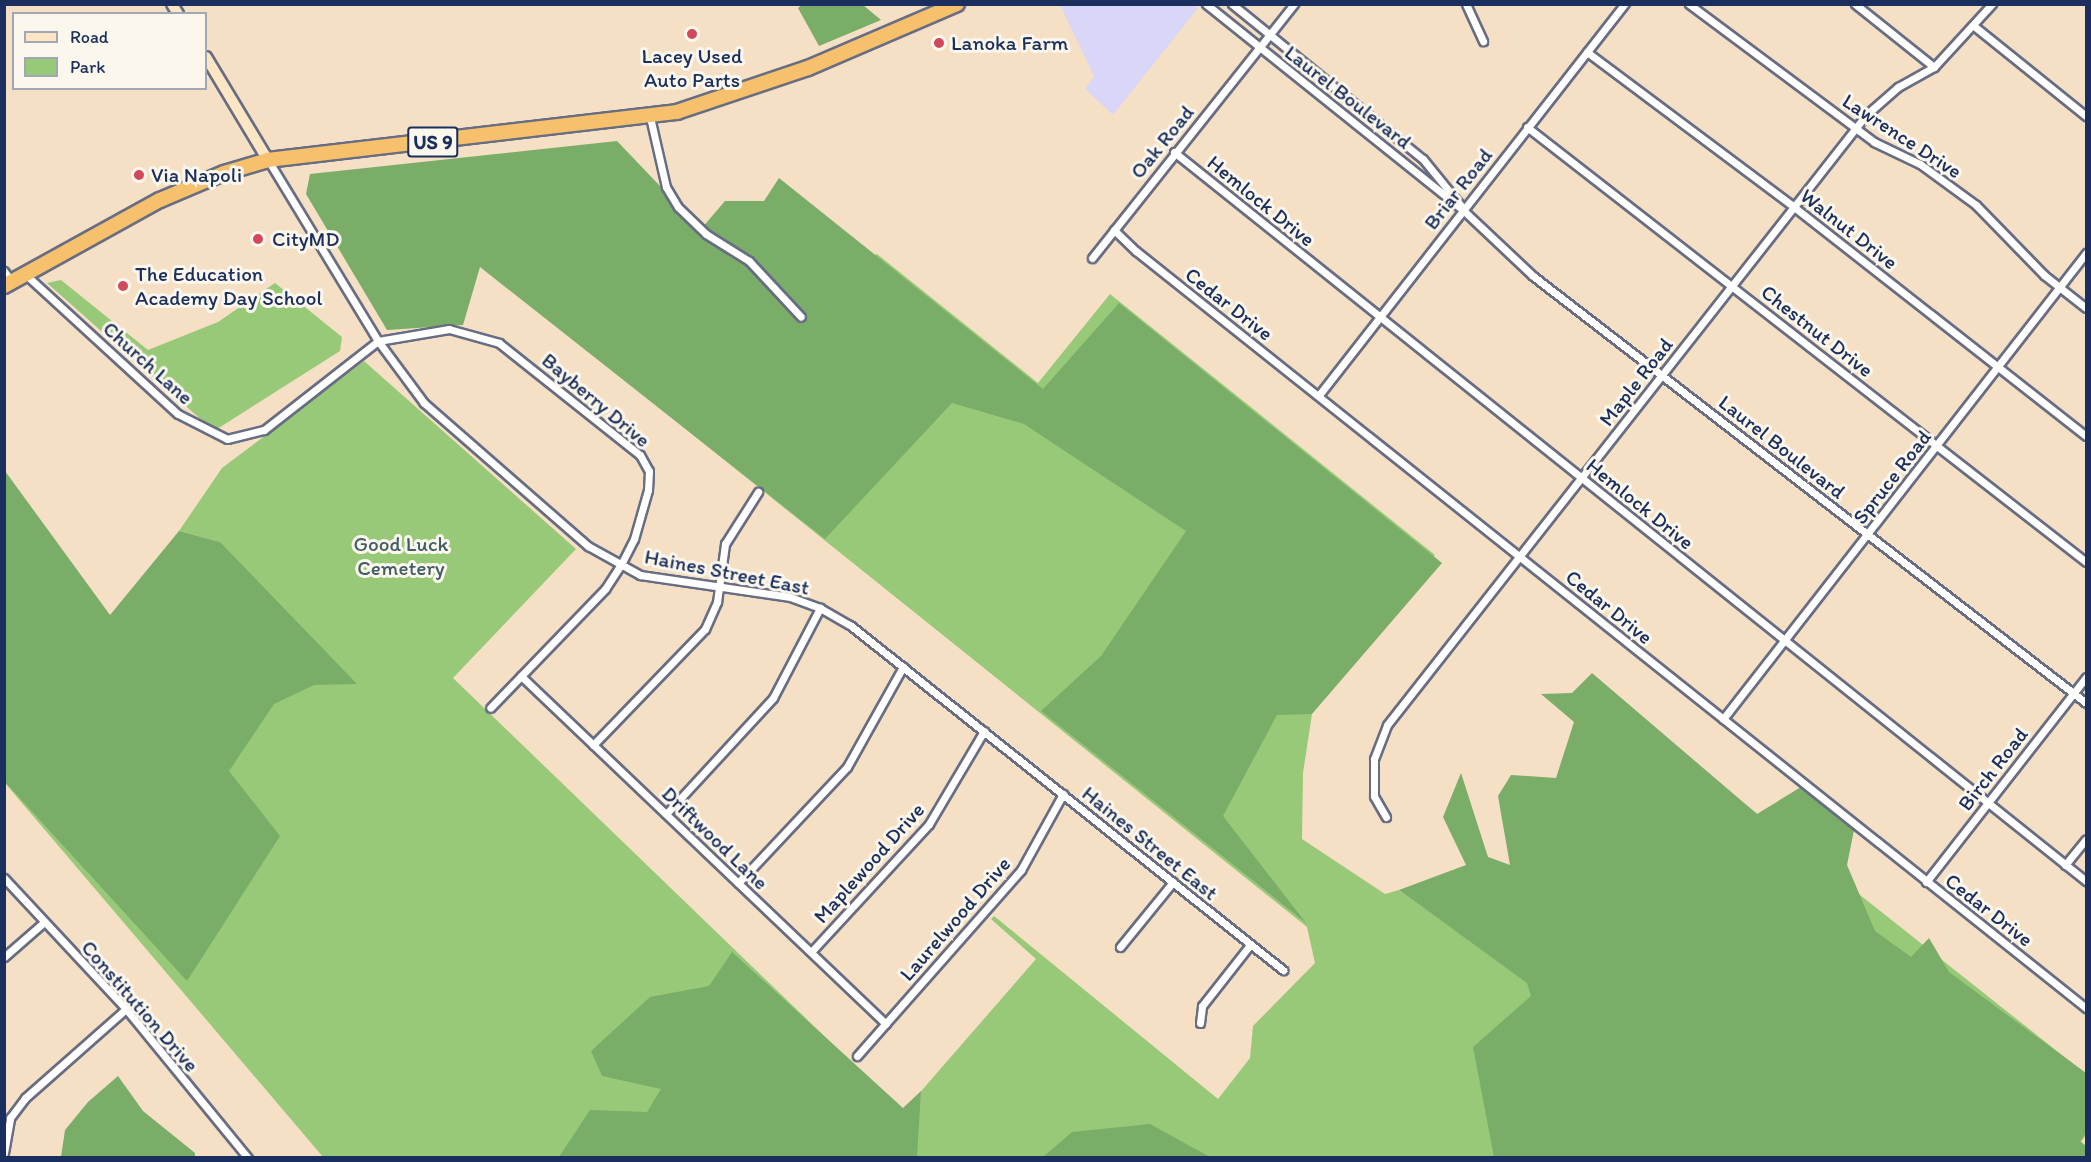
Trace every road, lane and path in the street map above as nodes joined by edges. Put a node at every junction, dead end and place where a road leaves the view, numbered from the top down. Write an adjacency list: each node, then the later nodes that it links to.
1 (957, 4): 19 (highway, US 9)
2 (1206, 4): 10 (street, Laurel Boulevard)
3 (1232, 4): 12 (street, Laurel Boulevard)
4 (1294, 4): 12 (street, Oak Road)
5 (1466, 4): 13 (street)
6 (1625, 4): 15 (street, Briar Road)
7 (1689, 4): 21 (street, Lawrence Drive)
8 (1855, 4): 17 (street)
9 (1992, 4): 11 (street, Maple Road)
10 (1215, 7): 14 (street, Laurel Boulevard)
11 (1974, 26): 17 (street, Maple Road); 18 (street)
12 (1270, 34): 14 (street, Oak Road); 25 (street, Laurel Boulevard)
13 (1483, 41)
14 (1259, 48): 22 (street, Oak Road); 25 (street, Laurel Boulevard)
15 (1587, 52): 20 (street, Briar Road); 24 (street, Walnut Drive)
16 (207, 59): 23 (street)
17 (1934, 67): 21 (street, Maple Road)
18 (2086, 116)
19 (650, 117): 23 (highway, US 9); 34 (street)
20 (1527, 127): 25 (street, Briar Road); 31 (street, Chestnut Drive)
21 (1855, 128): 24 (street, Maple Road); 32 (street, Lawrence Drive)
22 (1174, 152): 26 (street, Oak Road); 35 (street, Hemlock Drive)
23 (268, 160): 29 (highway, US 9); 36 (street, Haines Street East)
24 (1794, 207): 31 (street, Maple Road); 37 (street, Walnut Drive)
25 (1463, 210): 35 (street, Briar Road); 38 (street, Laurel Boulevard)
26 (1114, 230): 28 (street, Oak Road); 39 (street, Cedar Drive)
27 (2086, 253): 32 (street, Spruce Road)
28 (1092, 258)
29 (26, 274): 30 (highway, US 9); 36 (street, Church Lane)
30 (7, 280)
31 (1732, 286): 38 (street, Maple Road); 41 (street, Chestnut Drive)
32 (2060, 288): 33 (street, Lawrence Drive); 37 (street, Spruce Road)
33 (2086, 308)
34 (801, 317)
35 (1378, 317): 39 (street, Briar Road); 42 (street, Hemlock Drive)
36 (378, 341): 47 (street, Haines Street East); 47 (street, Bayberry Drive)
37 (1999, 367): 40 (street, Walnut Drive); 41 (street, Spruce Road)
38 (1662, 375): 42 (street, Maple Road); 44 (street, Laurel Boulevard)
39 (1319, 395): 45 (street, Cedar Drive)
40 (2086, 436)
41 (1937, 446): 44 (street, Spruce Road); 46 (street, Chestnut Drive)
42 (1582, 478): 45 (street, Maple Road); 50 (street, Hemlock Drive)
43 (758, 492): 48 (street)
44 (1868, 535): 50 (street, Spruce Road); 54 (street, Laurel Boulevard)
45 (1520, 558): 57 (street, Cedar Drive); 63 (street, Maple Road)
46 (2086, 562)
47 (620, 566): 48 (street, Haines Street East); 52 (street, Bayberry Drive)
48 (718, 586): 49 (street, Haines Street East); 59 (street)
49 (820, 608): 51 (street, Haines Street East); 62 (street)
50 (1785, 642): 57 (street, Spruce Road); 61 (street, Hemlock Drive)
51 (903, 667): 58 (street, Haines Street East); 70 (street)
52 (521, 676): 56 (street, Bayberry Drive); 59 (street, Driftwood Lane)
53 (2086, 677): 54 (street, Birch Road)
54 (2074, 693): 55 (street, Laurel Boulevard); 61 (street, Birch Road)
55 (2086, 703)
56 (490, 708)
57 (1723, 720): 69 (street, Cedar Drive)
58 (984, 731): 60 (street, Haines Street East); 74 (street, Maplewood Drive)
59 (594, 745): 62 (street, Driftwood Lane)
60 (1063, 794): 68 (street, Haines Street East); 80 (street, Laurelwood Drive)
61 (1987, 805): 65 (street, Hemlock Drive); 69 (street, Birch Road)
62 (666, 814): 70 (street, Driftwood Lane)
63 (1386, 817)
64 (2086, 838): 65 (street)
65 (2065, 866): 67 (street, Hemlock Drive)
66 (4, 878): 71 (street, Constitution Drive)
67 (2086, 881)
68 (1173, 882): 72 (street, Haines Street East); 73 (street)
69 (1926, 882): 77 (street, Cedar Drive)
70 (738, 883): 74 (street, Driftwood Lane)
71 (43, 923): 75 (street); 78 (street, Constitution Drive)
72 (1251, 945): 76 (street, Haines Street East); 79 (street)
73 (1120, 947)
74 (811, 952): 80 (street, Driftwood Lane)
75 (4, 957)
76 (1283, 970)
77 (2086, 1008)
78 (126, 1010): 82 (street); 83 (street, Constitution Drive)
79 (1200, 1023)
80 (886, 1024): 81 (street, Laurelwood Drive)
81 (857, 1056)
82 (4, 1153)
83 (248, 1158)

